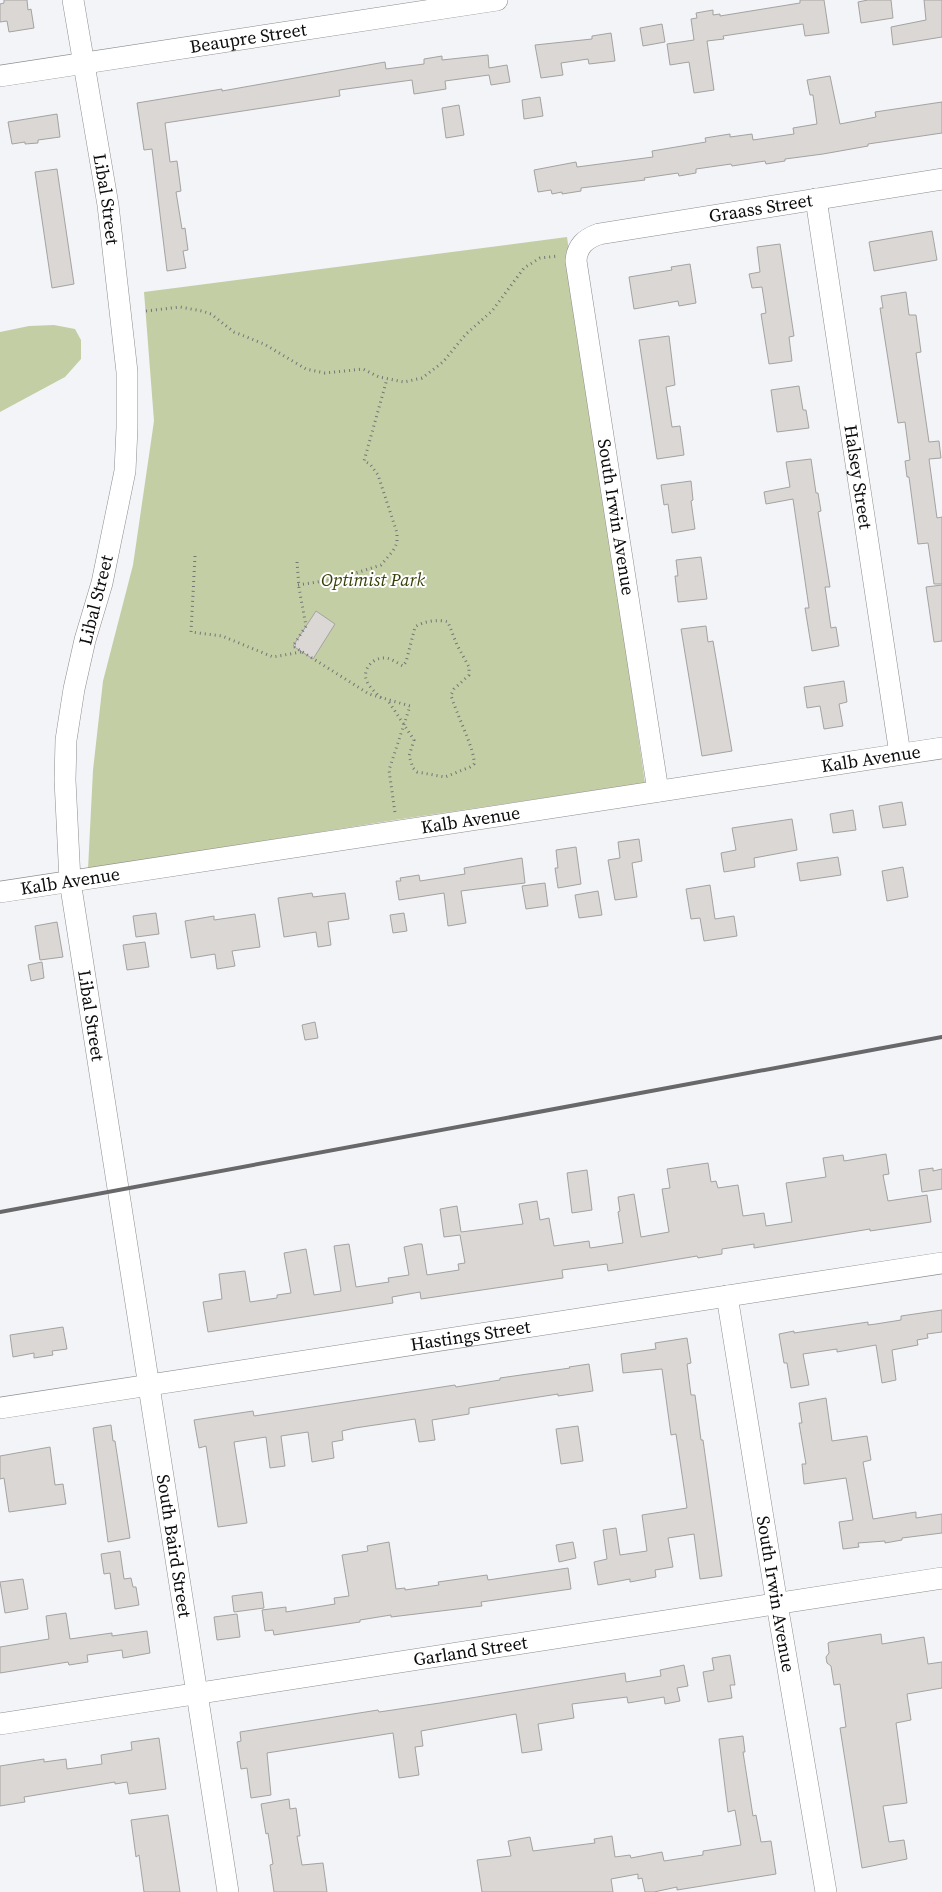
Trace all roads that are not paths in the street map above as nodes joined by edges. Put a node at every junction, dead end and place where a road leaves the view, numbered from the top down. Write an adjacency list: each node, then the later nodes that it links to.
1 (73, 0): 3 (street, Libal Street)
2 (496, 0): 3 (street, Beaupre Street)
3 (83, 63): 4 (street, Beaupre Street); 11 (street, Libal Street)
4 (0, 76)
5 (942, 180): 6 (street, Graass Street)
6 (816, 199): 7 (street, Graass Street); 9 (street, Halsey Street)
7 (579, 251): 10 (street, South Irwin Avenue)
8 (942, 748): 9 (street, Kalb Avenue)
9 (900, 754): 10 (street, Kalb Avenue)
10 (658, 791): 11 (street, Kalb Avenue)
11 (70, 881): 12 (street, Kalb Avenue); 13 (street, Libal Street)
12 (0, 892)
13 (120, 1201): 16 (street, South Baird Street)
14 (942, 1263): 15 (street, Hastings Street)
15 (727, 1296): 16 (street, Hastings Street); 19 (street, South Irwin Avenue)
16 (149, 1385): 17 (street, Hastings Street); 20 (street, South Baird Street)
17 (0, 1408)
18 (942, 1578): 19 (street, Garland Street)
19 (776, 1604): 20 (street, Garland Street); 23 (street, South Irwin Avenue)
20 (197, 1694): 21 (street, Garland Street); 22 (street, South Baird Street)
21 (0, 1724)
22 (228, 1892)
23 (826, 1892)

